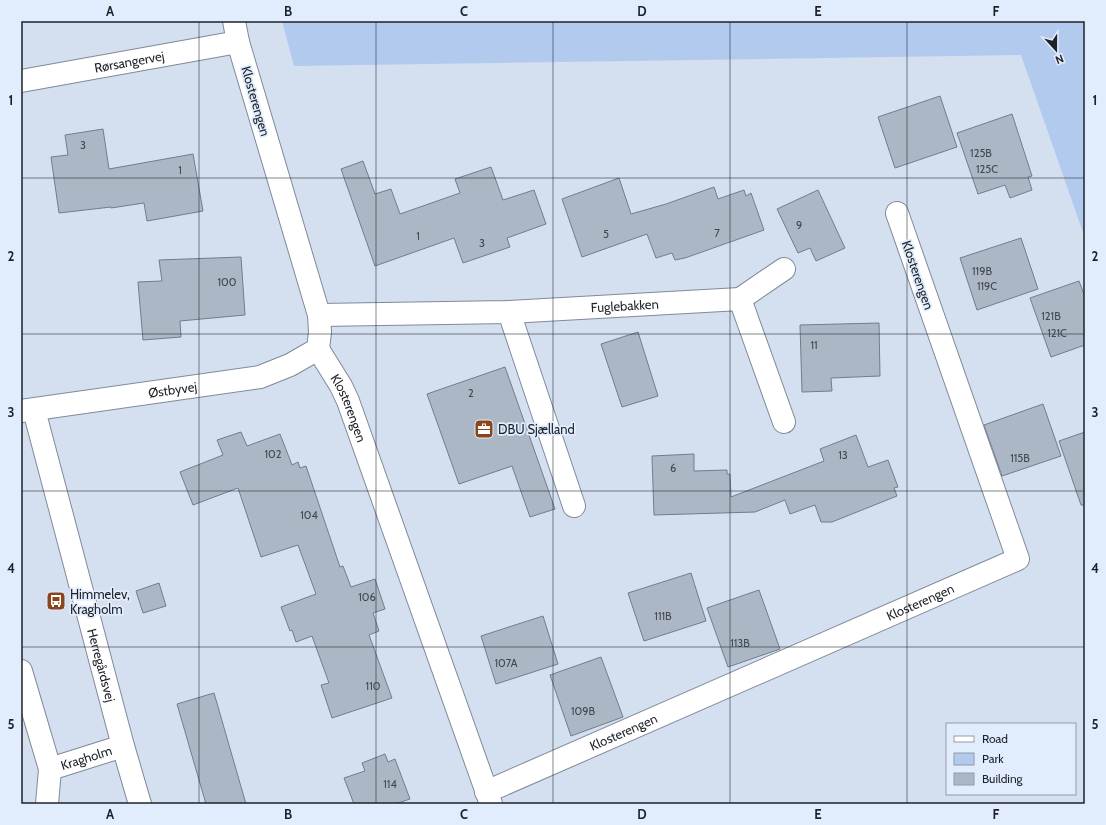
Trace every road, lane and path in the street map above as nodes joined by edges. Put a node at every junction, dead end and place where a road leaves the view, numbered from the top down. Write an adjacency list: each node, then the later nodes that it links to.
1 (234, 21): 2 (street, Klosterengen)
2 (238, 42): 3 (street, Rørsangervej); 8 (street, Klosterengen)
3 (21, 81)
4 (897, 213): 16 (street, Klosterengen)
5 (784, 269): 6 (street)
6 (740, 299): 7 (street, Fuglebakken); 11 (street)
7 (509, 312): 8 (street, Fuglebakken); 12 (street)
8 (318, 315): 9 (street, Klosterengen)
9 (318, 349): 10 (street, Østbyvej); 16 (street, Klosterengen)
10 (28, 410): 14 (street, Herregårdsvej)
11 (784, 422)
12 (574, 506)
13 (21, 671): 15 (street, Kragholm)
14 (123, 746): 15 (street, Kragholm); 18 (street, Herregårdsvej)
15 (50, 769): 17 (street, Kragholm)
16 (489, 798)
17 (47, 804)
18 (140, 804)

